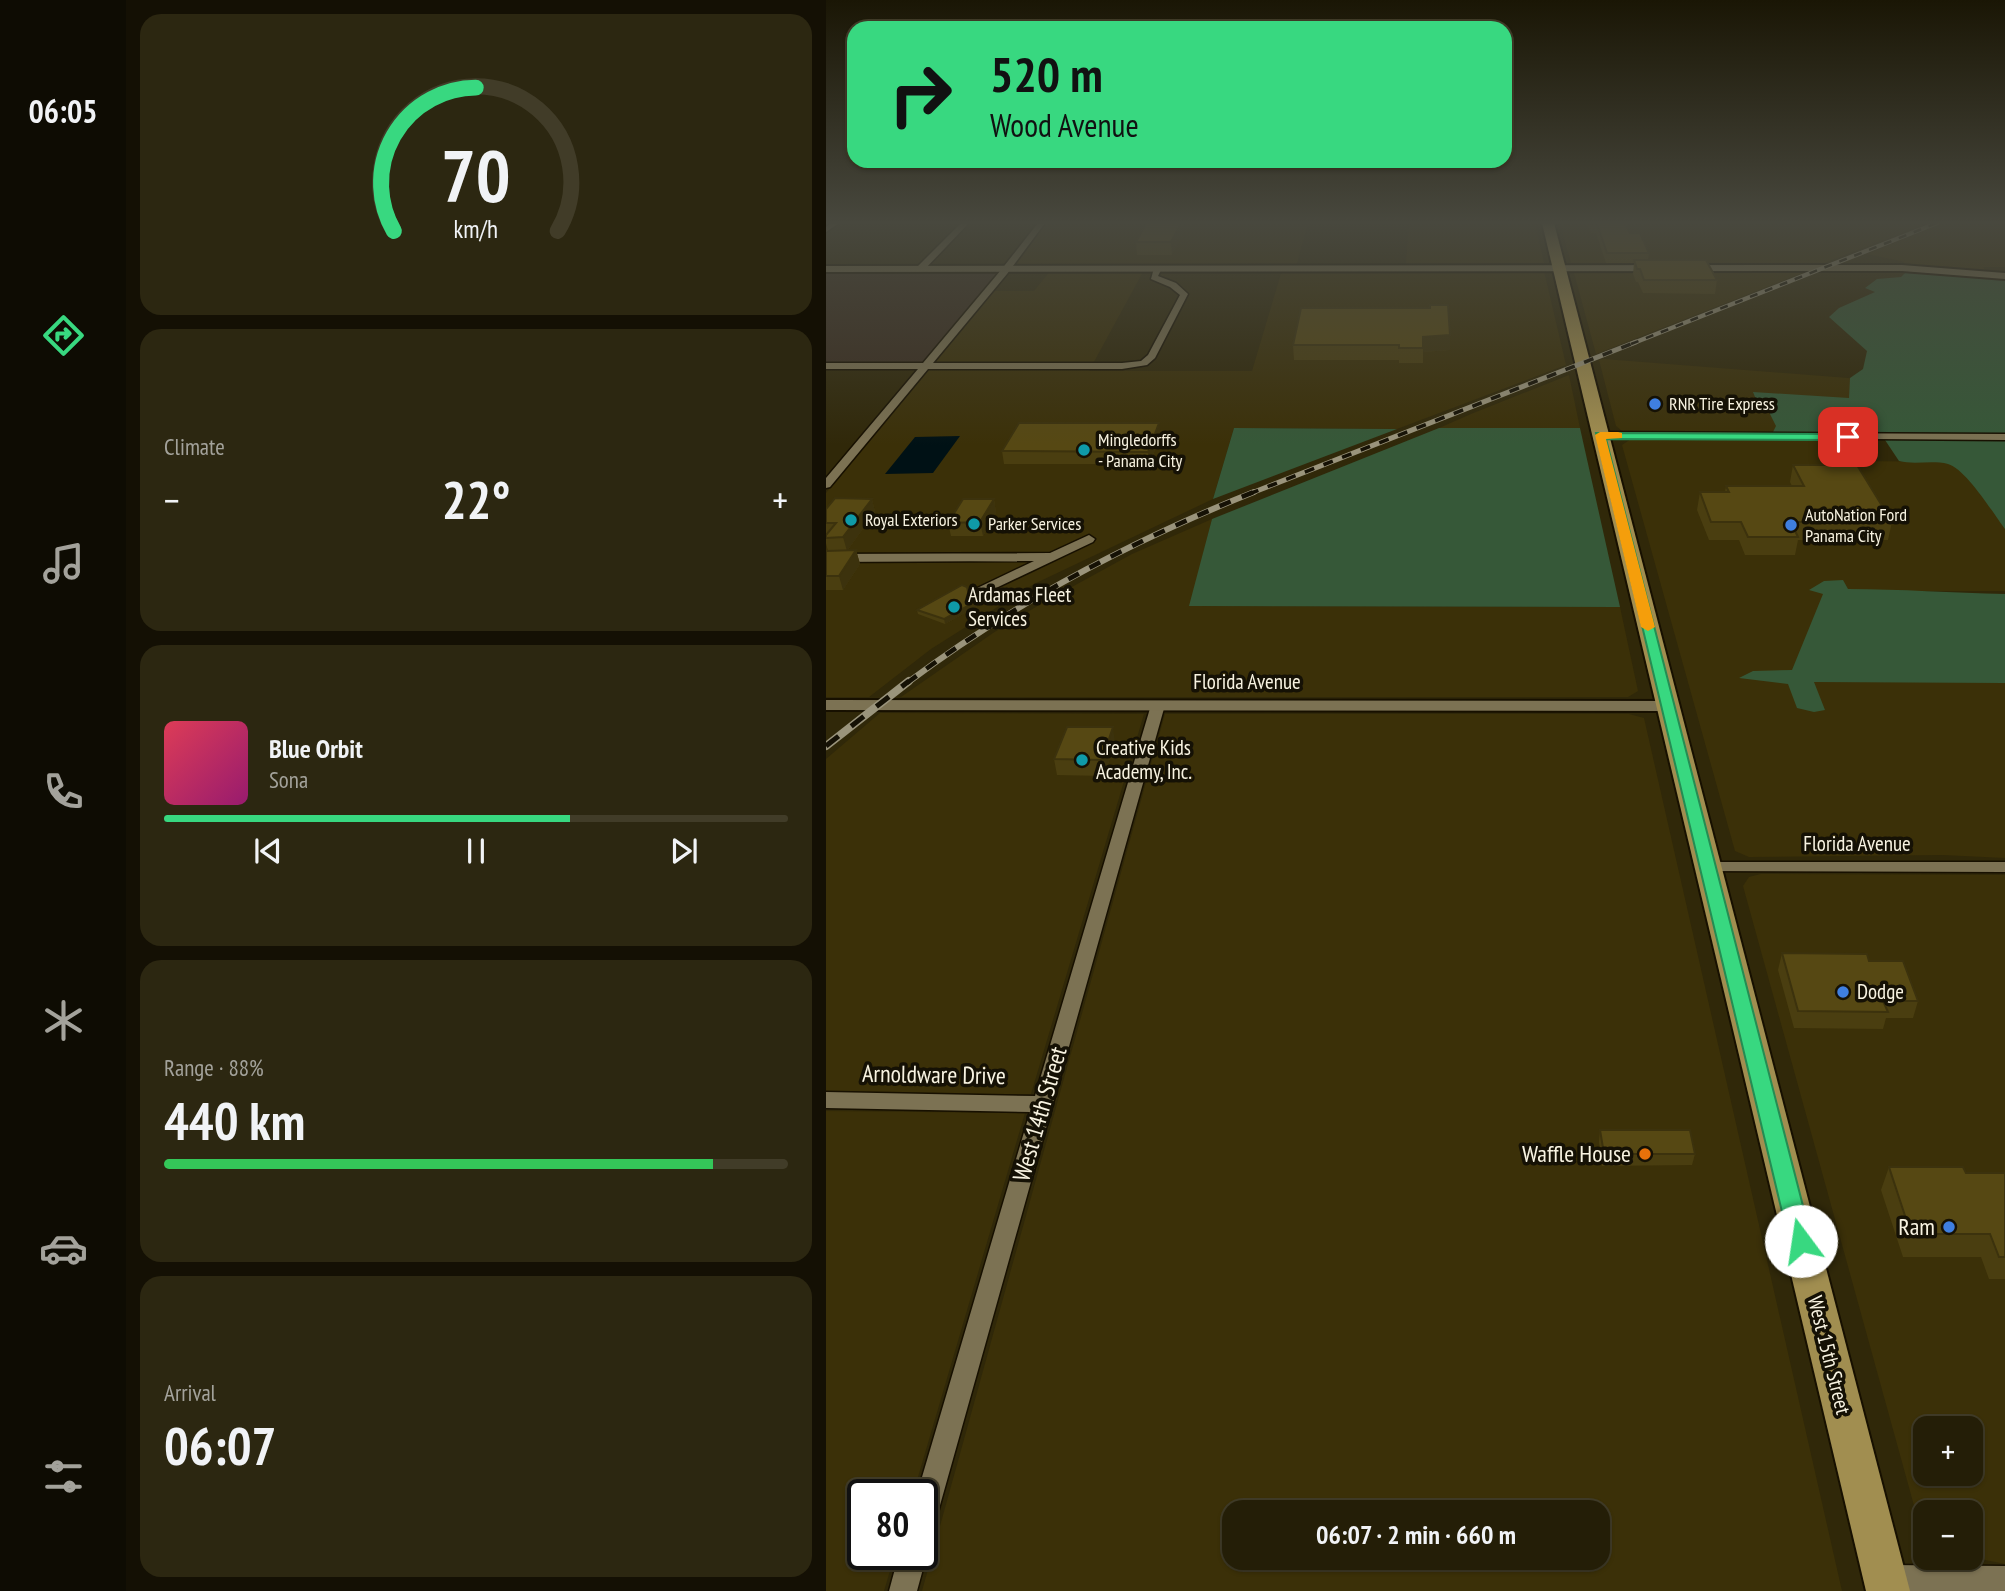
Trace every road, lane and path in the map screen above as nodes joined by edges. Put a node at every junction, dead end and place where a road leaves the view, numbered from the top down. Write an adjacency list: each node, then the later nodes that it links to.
1 (982, 297): 5 (street)
2 (1182, 297): 5 (street)
3 (1566, 297): 6 (highway, West 15th Street)
4 (826, 366): 5 (street)
5 (926, 366): 8 (street)
6 (1600, 435): 7 (street); 15 (highway, West 15th Street)
7 (2005, 437)
8 (826, 485)
9 (1088, 539): 10 (street)
10 (1052, 557): 11 (street); 12 (street)
11 (826, 558)
12 (975, 594)
13 (826, 705): 14 (street, Florida Avenue)
14 (1158, 705): 15 (street, Florida Avenue); 19 (street, West 14th Street)
15 (1668, 706): 16 (highway, West 15th Street)
16 (1708, 867): 17 (street, Florida Avenue); 23 (highway, West 15th Street)
17 (2005, 867)
18 (826, 1100): 19 (street, Arnoldware Drive)
19 (1042, 1104): 20 (street, West 14th Street)
20 (935, 1479)
21 (909, 1570): 24 (street)
22 (2005, 1580): 23 (street)
23 (1886, 1585)
24 (903, 1591)

